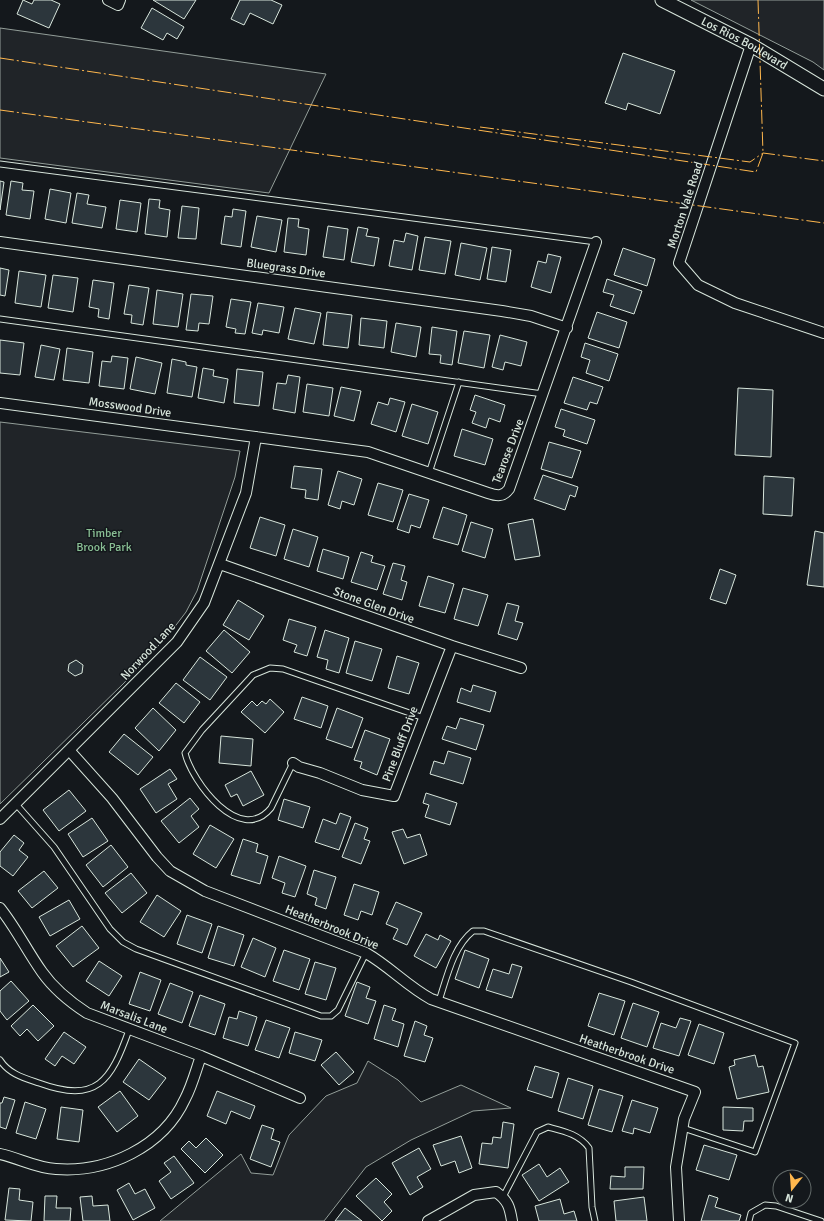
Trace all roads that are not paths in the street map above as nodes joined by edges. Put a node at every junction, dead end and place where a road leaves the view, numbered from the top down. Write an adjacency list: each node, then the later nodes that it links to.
1 (662, 0): 2 (street, Los Rios Boulevard)
2 (751, 45): 3 (street, Los Rios Boulevard); 9 (street, Morton Vale Road)
3 (824, 89)
4 (0, 164): 6 (lane)
5 (0, 242): 8 (street, Bluegrass Drive)
6 (596, 242): 8 (street, Tearose Drive)
7 (0, 319): 10 (lane)
8 (567, 328): 11 (street, Tearose Drive)
9 (824, 333)
10 (459, 382): 11 (lane); 14 (lane)
11 (543, 394): 14 (street, Tearose Drive)
12 (0, 403): 13 (street, Mosswood Drive)
13 (256, 437): 14 (street, Tearose Drive); 15 (street, Norwood Lane)
14 (429, 473)
15 (220, 564): 16 (street, Stone Glen Drive); 19 (street, Norwood Lane)
16 (452, 646): 17 (street, Stone Glen Drive); 18 (street, Pine Bluff Drive)
17 (521, 668)
18 (424, 718): 20 (street, Pine Bluff Drive); 20 (lane)
19 (70, 750): 21 (street, Norwood Lane); 24 (street, Heatherbrook Drive)
20 (293, 763)
21 (16, 803): 22 (street, Norwood Lane); 24 (lane)
22 (0, 819)
23 (0, 908): 26 (street, Marsalis Lane)
24 (366, 953): 25 (street, Heatherbrook Drive)
25 (439, 1001): 30 (street, Heatherbrook Drive); 30 (lane)
26 (129, 1030): 27 (street, Marsalis Lane); 28 (lane)
27 (201, 1056): 29 (street, Marsalis Lane); 31 (street)
28 (0, 1060)
29 (300, 1098)
30 (683, 1128): 36 (street)
31 (0, 1154)
32 (503, 1197): 33 (street); 34 (street); 35 (lane)
33 (428, 1221)
34 (512, 1221)
35 (595, 1221)
36 (679, 1221)
37 (749, 1221): 38 (lane)
38 (821, 1221)

